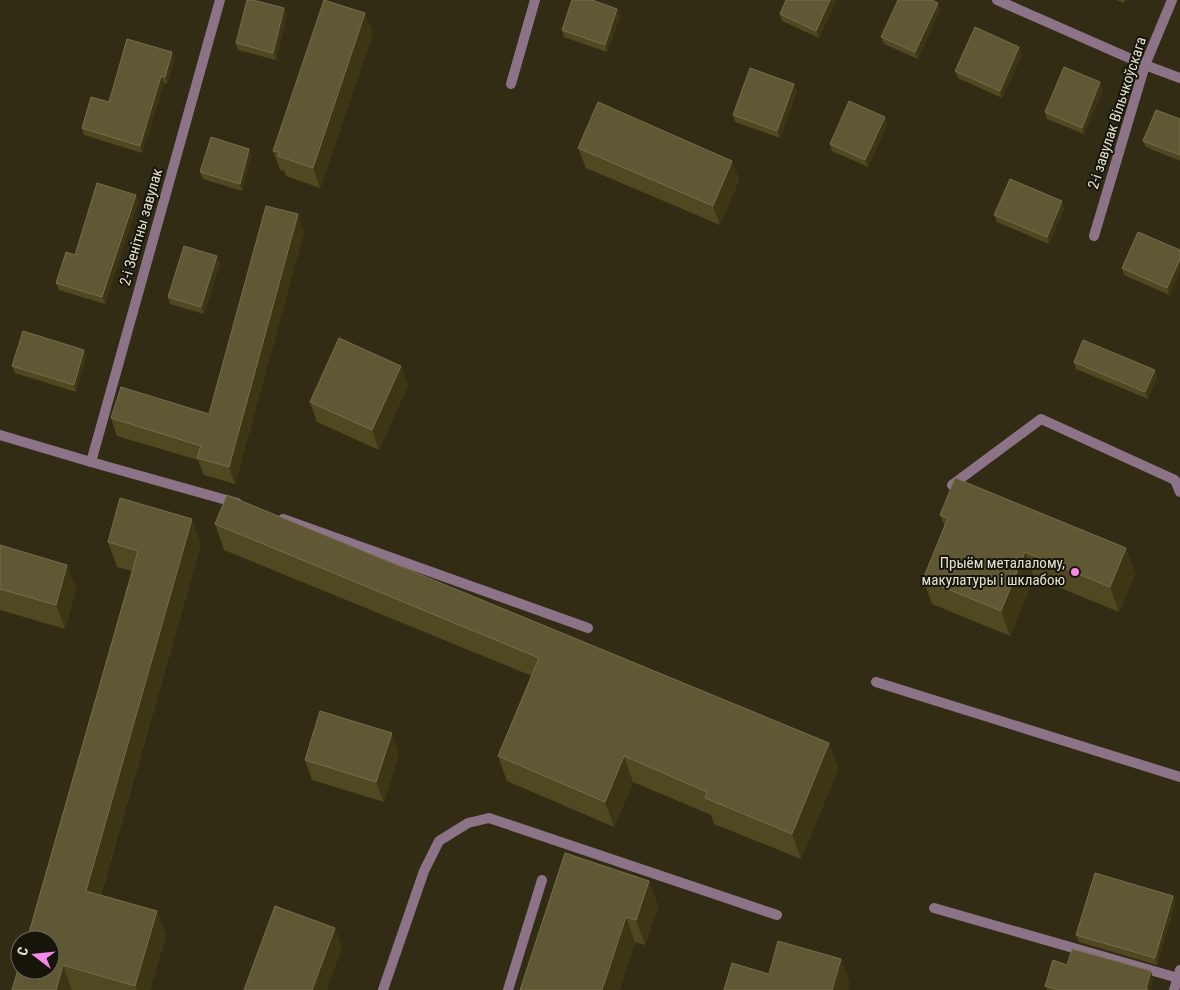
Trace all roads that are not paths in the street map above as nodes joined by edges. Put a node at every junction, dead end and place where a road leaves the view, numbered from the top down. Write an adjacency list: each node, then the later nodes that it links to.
1 (220, 0): 10 (street, 2-і Зенітны завулак)
2 (535, 0): 7 (street)
3 (998, 0): 5 (street)
4 (1172, 0): 5 (street, 2-і завулак Вільчкоўскага)
5 (1145, 65): 6 (street); 8 (street, 2-і завулак Вільчкоўскага)
6 (1180, 78)
7 (511, 84)
8 (1094, 236)
9 (0, 435): 10 (street)
10 (91, 462): 13 (street)
11 (952, 485): 12 (street)
12 (1180, 492)
13 (247, 506)
14 (274, 516): 15 (street)
15 (588, 628)
16 (876, 682): 17 (street)
17 (1180, 777)
18 (542, 880): 23 (street)
19 (934, 908): 21 (street)
20 (777, 915): 22 (street)
21 (1179, 974): 24 (street)
22 (383, 990)
23 (508, 990)
24 (1174, 990)

